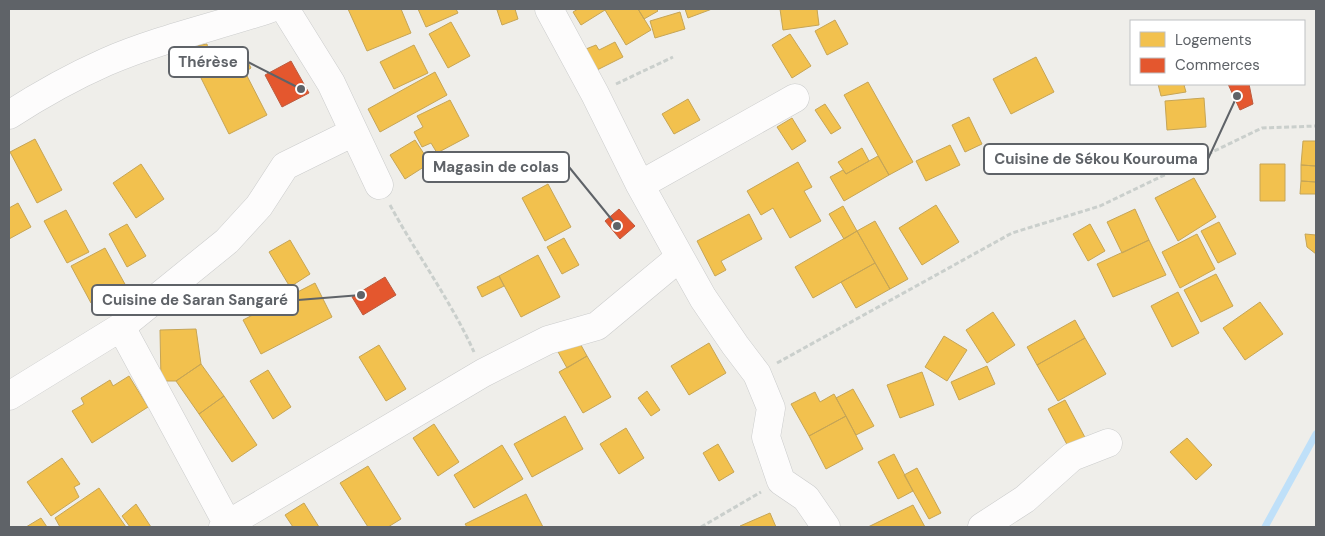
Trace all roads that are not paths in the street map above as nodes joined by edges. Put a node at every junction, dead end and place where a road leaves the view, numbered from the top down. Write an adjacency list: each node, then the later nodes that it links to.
1 (269, 9): 5 (street)
2 (285, 9): 6 (street)
3 (549, 9): 7 (street)
4 (794, 98): 7 (street)
5 (9, 115)
6 (354, 132): 8 (street); 10 (street)
7 (640, 185): 9 (street)
8 (380, 186)
9 (680, 257): 13 (street); 15 (street)
10 (121, 327): 11 (street); 14 (street)
11 (9, 396)
12 (1108, 444): 16 (street)
13 (265, 517): 14 (street)
14 (225, 525)
15 (826, 527)
16 (982, 527)

